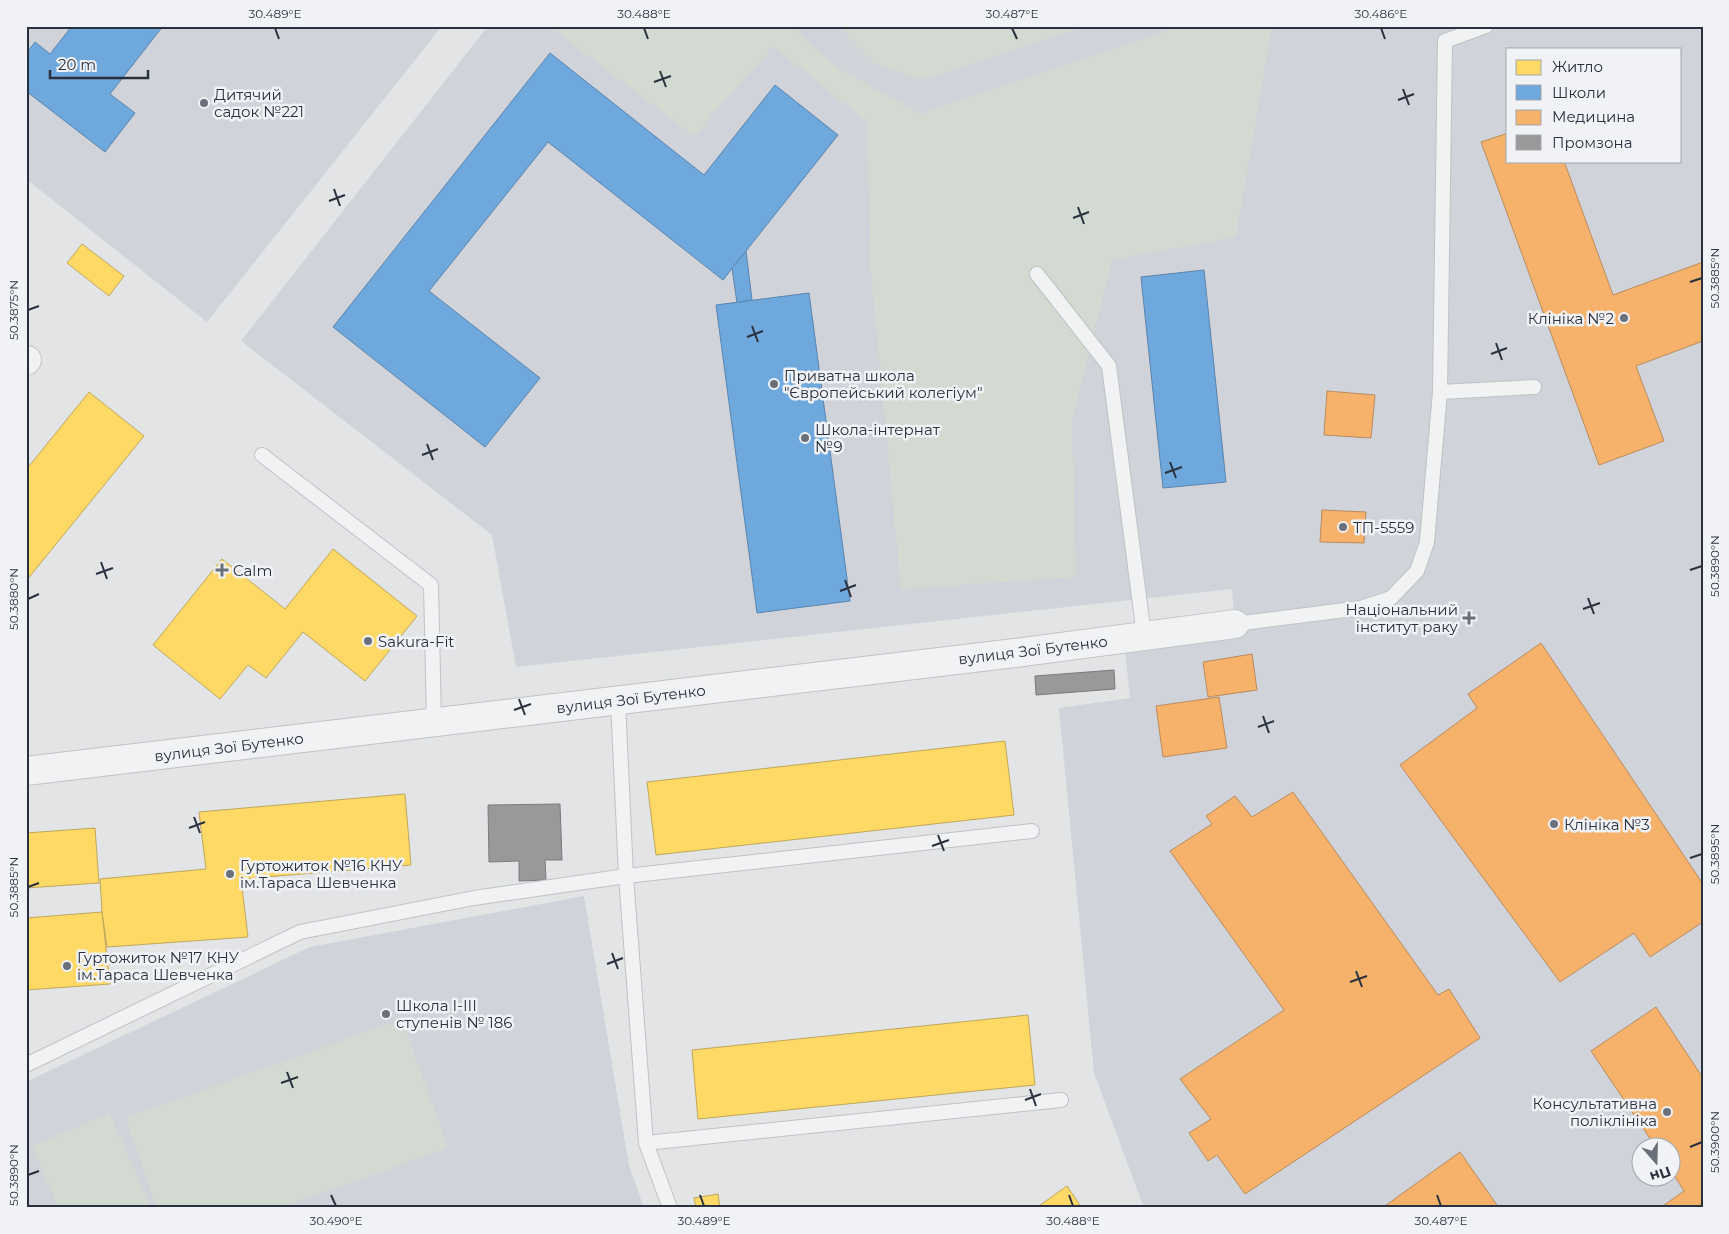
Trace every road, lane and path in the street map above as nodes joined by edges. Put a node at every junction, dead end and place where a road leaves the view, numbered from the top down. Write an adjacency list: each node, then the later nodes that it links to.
1 (1486, 26): 4 (lane)
2 (1037, 274): 7 (lane)
3 (1534, 386): 4 (lane)
4 (1440, 392): 6 (lane)
5 (262, 454): 9 (lane)
6 (1235, 624): 7 (street, вулиця Зої Бутенко)
7 (1144, 636): 8 (street, вулиця Зої Бутенко)
8 (618, 701): 9 (street, вулиця Зої Бутенко); 12 (lane)
9 (434, 722): 10 (street, вулиця Зої Бутенко)
10 (26, 771)
11 (1032, 831): 12 (lane)
12 (626, 876): 13 (lane); 15 (lane)
13 (26, 1065)
14 (1061, 1100): 15 (lane)
15 (646, 1143): 16 (lane)
16 (670, 1208)

